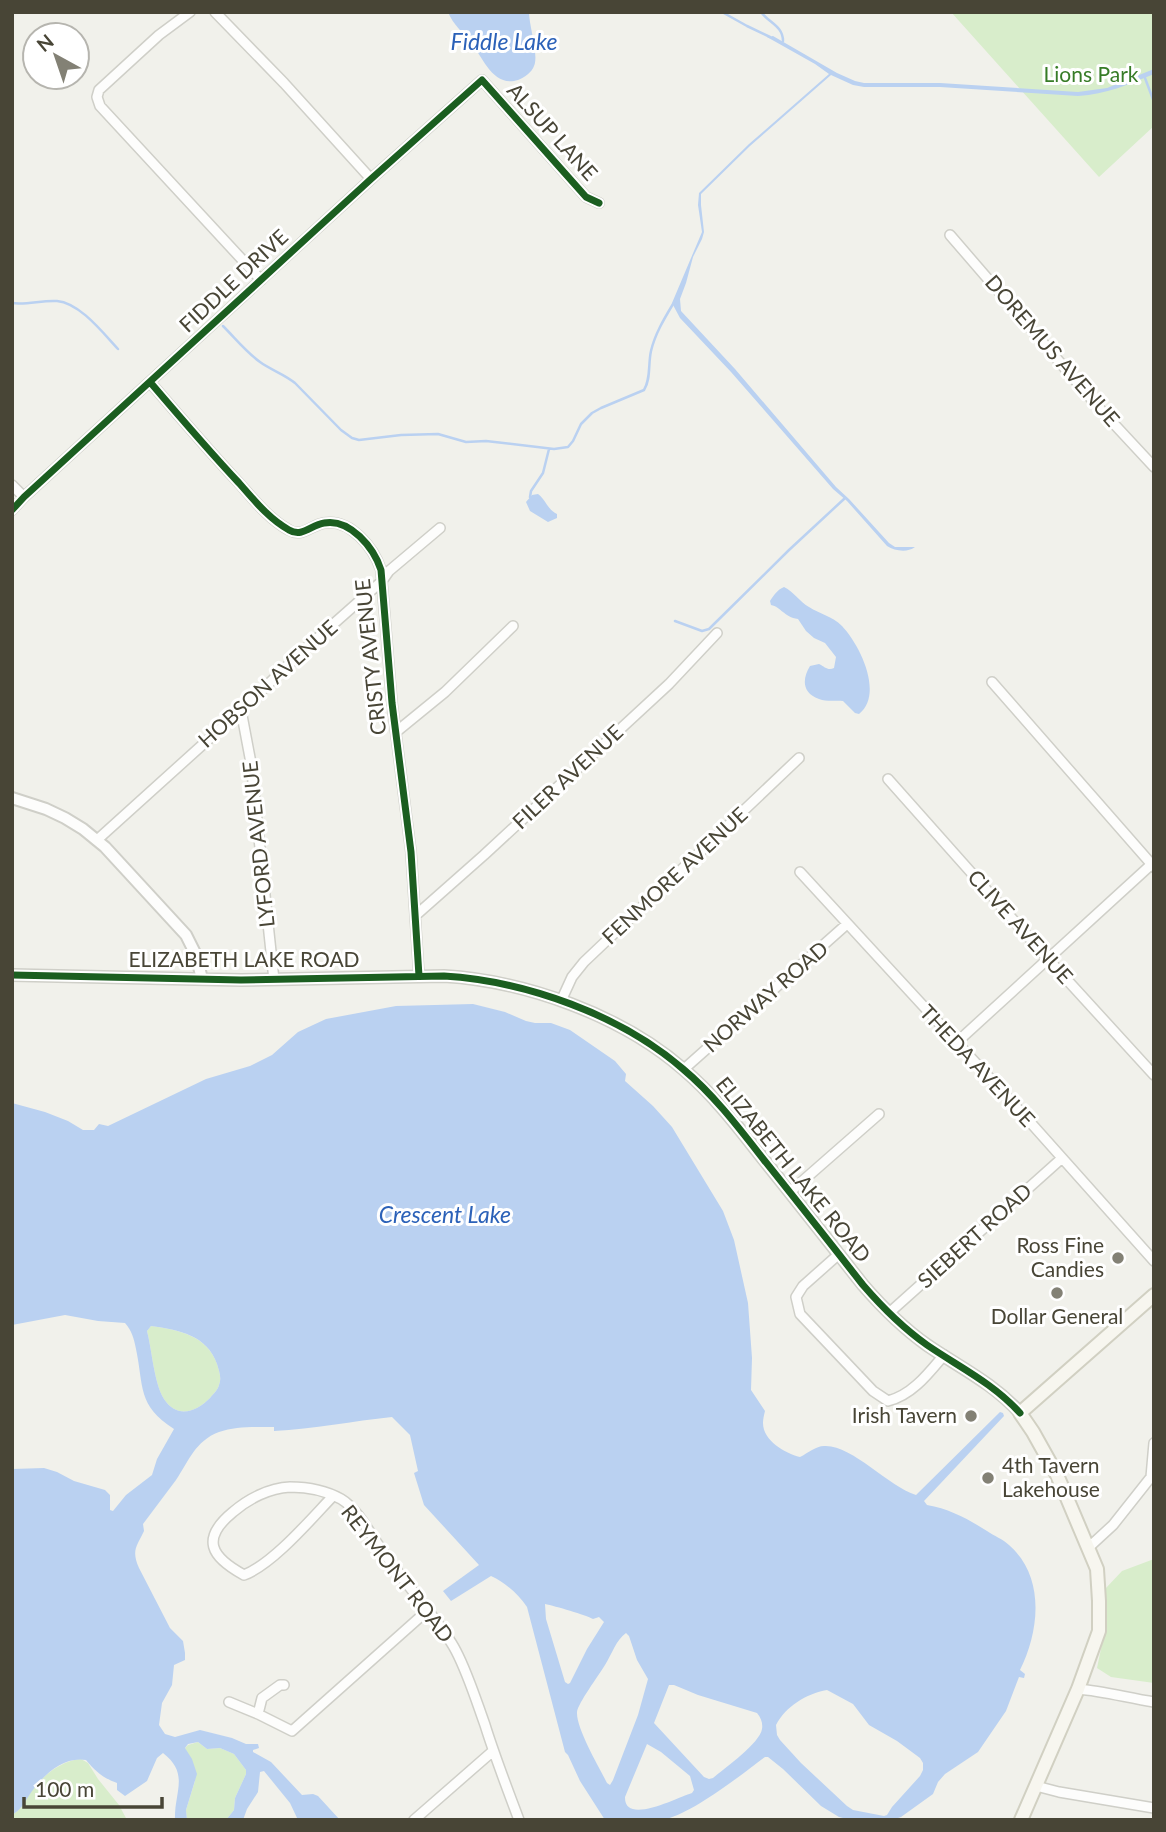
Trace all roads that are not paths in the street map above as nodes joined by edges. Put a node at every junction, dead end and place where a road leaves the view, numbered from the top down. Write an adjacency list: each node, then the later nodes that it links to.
1 (190, 12): 7 (street)
2 (215, 12): 4 (street)
3 (481, 80): 4 (street, FIDDLE DRIVE); 5 (street, ALSUP LANE)
4 (371, 178): 7 (street, FIDDLE DRIVE)
5 (599, 203)
6 (950, 235): 9 (street, DOREMUS AVENUE)
7 (261, 280): 8 (street, FIDDLE DRIVE)
8 (150, 382): 11 (street, FIDDLE DRIVE); 14 (street, CRISTY AVENUE)
9 (1154, 467)
10 (12, 485): 11 (street)
11 (24, 498): 12 (street, FIDDLE DRIVE)
12 (12, 510)
13 (440, 528): 14 (street, HOBSON AVENUE)
14 (382, 581): 18 (street, HOBSON AVENUE); 19 (street, CRISTY AVENUE)
15 (513, 626): 19 (street)
16 (717, 633): 26 (street, FILER AVENUE)
17 (992, 682): 24 (street)
18 (241, 710): 23 (street, HOBSON AVENUE); 32 (street, LYFORD AVENUE)
19 (396, 732): 26 (street, CRISTY AVENUE)
20 (799, 758): 33 (street, FENMORE AVENUE)
21 (888, 779): 28 (street, CLIVE AVENUE)
22 (12, 799): 23 (street)
23 (97, 839): 31 (street)
24 (1153, 865): 28 (street)
25 (800, 872): 27 (street, THEDA AVENUE)
26 (415, 916): 30 (street, CRISTY AVENUE)
27 (847, 924): 34 (street, THEDA AVENUE); 35 (street, NORWAY ROAD)
28 (1048, 959): 34 (street); 36 (street, CLIVE AVENUE)
29 (12, 975): 31 (street, ELIZABETH LAKE ROAD)
30 (419, 976): 32 (street, ELIZABETH LAKE ROAD); 33 (street, ELIZABETH LAKE ROAD)
31 (202, 979): 32 (street, ELIZABETH LAKE ROAD)
32 (274, 980)
33 (561, 1001): 35 (street, ELIZABETH LAKE ROAD)
34 (956, 1043): 38 (street, THEDA AVENUE)
35 (684, 1069): 39 (street, ELIZABETH LAKE ROAD)
36 (1154, 1075)
37 (879, 1114): 39 (street)
38 (1061, 1159): 41 (street, THEDA AVENUE); 43 (street, SIEBERT ROAD)
39 (790, 1192): 40 (street, ELIZABETH LAKE ROAD)
40 (839, 1254): 43 (street, ELIZABETH LAKE ROAD); 44 (street)
41 (1154, 1261)
42 (1154, 1295): 45 (main road)
43 (889, 1313): 44 (street, ELIZABETH LAKE ROAD)
44 (944, 1355): 45 (street, ELIZABETH LAKE ROAD)
45 (1020, 1413): 49 (main road)
46 (1154, 1443): 47 (street)
47 (1152, 1476): 49 (street)
48 (333, 1496): 48 (street, REYMONT ROAD); 50 (street, REYMONT ROAD)
49 (1088, 1548): 52 (main road)
50 (428, 1610): 55 (street); 56 (street, REYMONT ROAD)
51 (284, 1685): 55 (street)
52 (1077, 1689): 54 (street); 57 (main road)
53 (229, 1702): 55 (street)
54 (1154, 1702)
55 (258, 1714)
56 (493, 1751): 59 (street); 60 (street, REYMONT ROAD)
57 (1036, 1786): 58 (street); 61 (main road)
58 (1154, 1808)
59 (414, 1820)
60 (519, 1820)
61 (1021, 1820)

